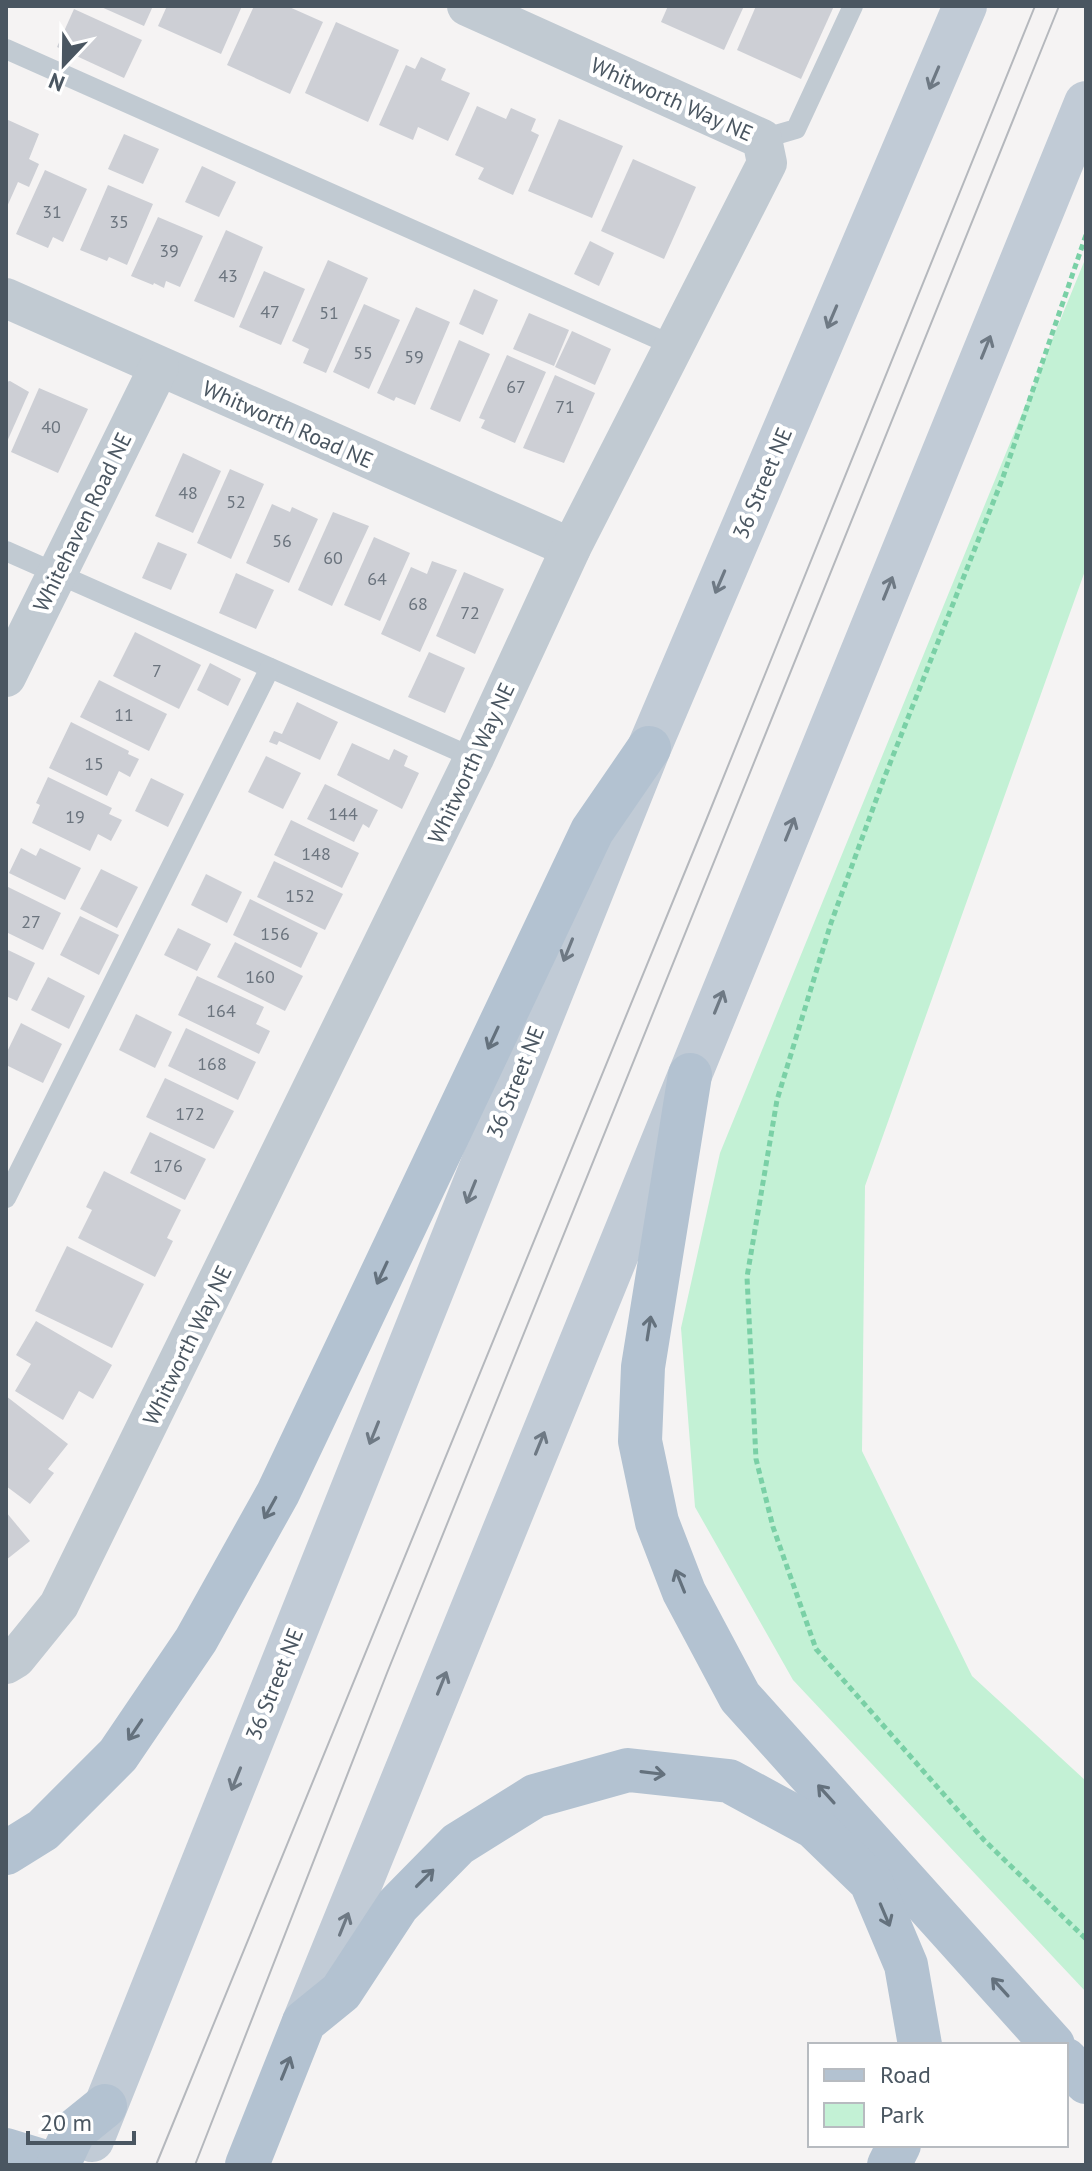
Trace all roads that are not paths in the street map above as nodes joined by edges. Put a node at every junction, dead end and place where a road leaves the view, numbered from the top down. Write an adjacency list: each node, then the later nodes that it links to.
1 (467, 6): 6 (street, Whitworth Way NE)
2 (853, 6): 6 (lane)
3 (965, 6): 15 (main road, 36 Street NE, one-way to 15)
4 (6, 49): 8 (lane)
5 (1086, 103): 17 (main road, one-way to 5)
6 (762, 139): 8 (street, Whitworth Way NE)
7 (6, 298): 9 (street, Whitworth Road NE)
8 (674, 346): 10 (street, Whitworth Way NE)
9 (159, 367): 10 (street, Whitworth Road NE); 12 (street, Whitehaven Road NE)
10 (571, 548): 16 (street, Whitworth Way NE)
11 (6, 551): 12 (lane)
12 (57, 573): 13 (lane); 14 (street, Whitehaven Road NE)
13 (270, 668): 16 (lane); 18 (lane)
14 (6, 677)
15 (649, 748): 20 (main road, one-way to 20); 26 (main road, 36 Street NE, one-way to 26)
16 (474, 758): 19 (street, Whitworth Way NE)
17 (690, 1075): 21 (main road, one-way to 17); 23 (main road, one-way to 17)
18 (6, 1198)
19 (6, 1664)
20 (6, 1853)
21 (304, 2022): 22 (main road, one-way to 22); 31 (main road, one-way to 21)
22 (920, 2043)
23 (1051, 2043)
24 (1068, 2062): 25 (main road)
25 (1086, 2082)
26 (105, 2106): 29 (main road); 30 (main road, 36 Street NE)
27 (898, 2147): 32 (main road)
28 (6, 2150): 29 (main road)
29 (57, 2165)
30 (82, 2165)
31 (247, 2165)
32 (889, 2165)

